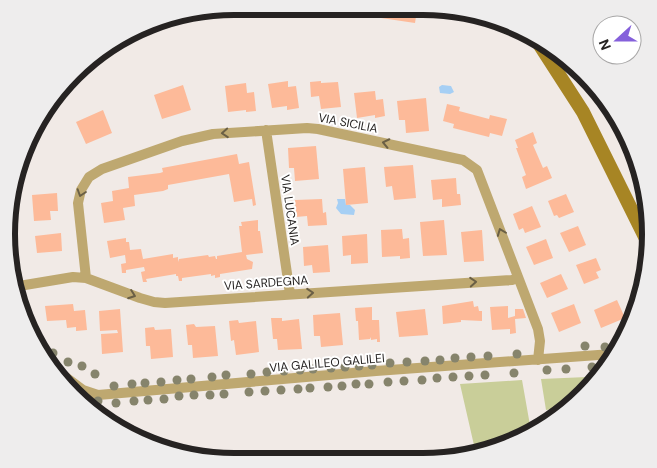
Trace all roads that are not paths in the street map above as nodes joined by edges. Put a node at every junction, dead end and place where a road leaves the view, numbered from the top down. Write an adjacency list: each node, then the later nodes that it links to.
1 (543, 51): 3 (main road)
2 (266, 130): 4 (street, VIA SICILIA, one-way to 4); 5 (street, VIA SICILIA, one-way to 2); 7 (street, VIA LUCANIA)
3 (642, 231)
4 (86, 278): 6 (street, VIA SARDEGNA); 7 (street, VIA SARDEGNA, one-way to 7)
5 (518, 278): 7 (street, VIA SARDEGNA, one-way to 5); 9 (street, VIA SICILIA)
6 (21, 286)
7 (290, 294)
8 (606, 354): 9 (street, VIA GALILEO GALILEI)
9 (538, 360): 10 (street, VIA GALILEO GALILEI)
10 (73, 382)

